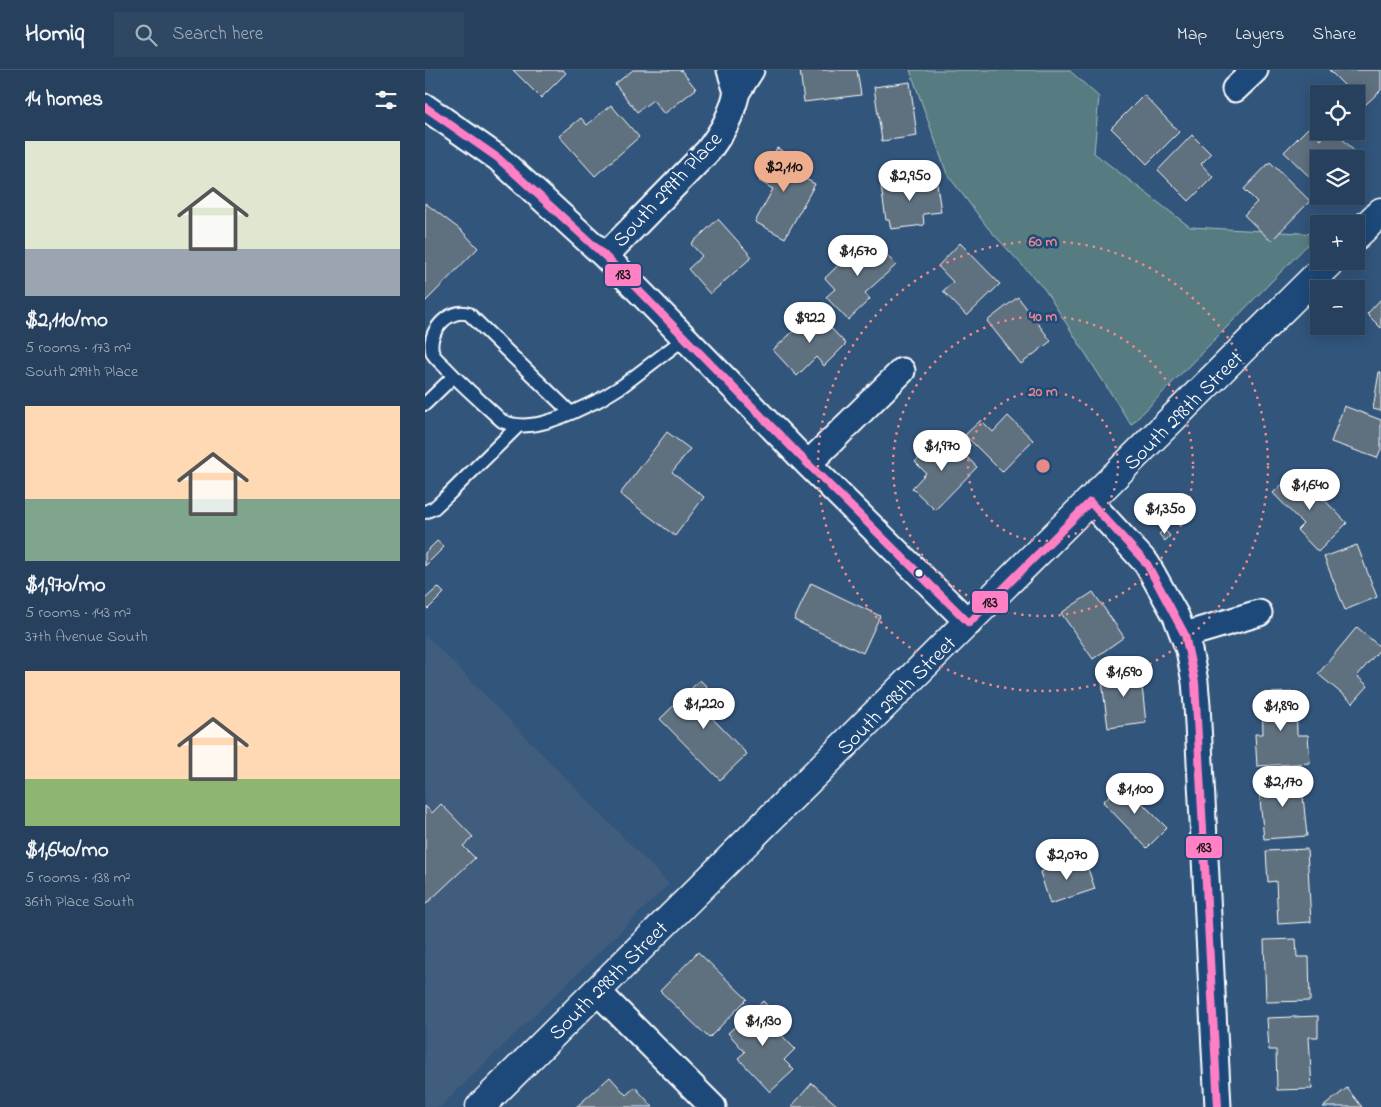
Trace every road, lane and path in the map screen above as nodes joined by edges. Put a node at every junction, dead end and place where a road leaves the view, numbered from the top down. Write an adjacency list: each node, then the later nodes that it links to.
1 (751, 70): 3 (street, South 299th Place)
2 (1255, 70): 4 (street)
3 (733, 81): 8 (street, South 299th Place)
4 (1235, 89)
5 (425, 107): 8 (street)
6 (1381, 212): 7 (street)
7 (1365, 227)
8 (605, 256): 10 (street)
9 (1322, 270): 18 (street, South 298th Street)
10 (685, 338): 15 (lane); 17 (street)
11 (429, 354): 13 (lane); 15 (lane)
12 (901, 371): 17 (street)
13 (453, 376): 14 (lane); 16 (lane)
14 (425, 404)
15 (571, 413): 16 (lane)
16 (518, 426): 19 (lane)
17 (808, 464): 21 (street)
18 (1090, 502): 21 (street, South 298th Street); 22 (street)
19 (425, 512)
20 (1259, 613): 22 (street)
21 (969, 623): 23 (street, South 298th Street)
22 (1185, 635): 26 (street)
23 (597, 991): 24 (street, South 298th Street); 25 (street)
24 (480, 1107)
25 (713, 1107)
26 (1218, 1107)

